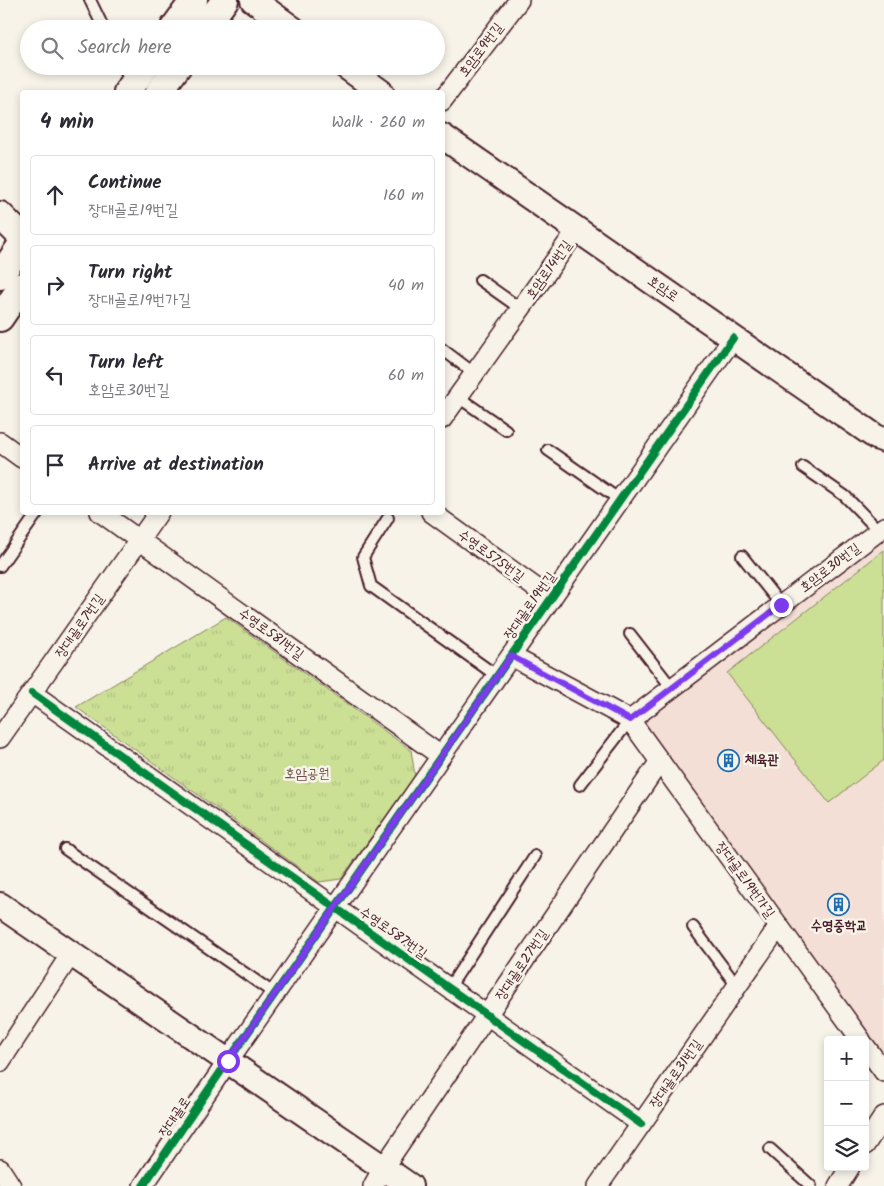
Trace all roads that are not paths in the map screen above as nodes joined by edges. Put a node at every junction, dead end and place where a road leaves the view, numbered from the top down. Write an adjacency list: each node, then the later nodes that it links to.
1 (90, 0): 6 (lane)
2 (194, 0): 7 (main road)
3 (225, 0): 8 (main road)
4 (253, 0): 9 (street)
5 (520, 0): 14 (street, 호암로9번길)
6 (100, 20)
7 (180, 20)
8 (211, 20)
9 (281, 20)
10 (171, 75): 12 (main road)
11 (357, 75): 13 (street)
12 (160, 90)
13 (378, 90)
14 (445, 97)
15 (445, 138): 17 (street, 호암로)
16 (0, 215): 18 (main road)
17 (577, 230): 23 (street, 호암로14번길); 25 (street, 호암로)
18 (20, 235)
19 (20, 247): 20 (main road)
20 (0, 276)
21 (480, 280): 23 (lane, 호암로14번길)
22 (20, 289): 24 (main road)
23 (521, 309): 27 (street, 호암로14번길)
24 (0, 318)
25 (733, 338): 31 (street, 호암로); 36 (street, 장대골로19번길)
26 (445, 351): 27 (lane)
27 (475, 374): 28 (street, 호암로14번길)
28 (458, 397): 29 (street, 호암로14번길); 30 (lane)
29 (445, 415)
30 (506, 430)
31 (884, 440)
32 (0, 442): 34 (street)
33 (548, 450): 36 (lane)
34 (20, 457)
35 (803, 467): 42 (lane, 호암로30번길)
36 (620, 500): 46 (street, 장대골로19번길)
37 (36, 515): 45 (lane)
38 (104, 515): 43 (street, 수영로581번길)
39 (157, 515): 43 (street, 장대골로7번길)
40 (435, 515): 46 (street, 수영로575번길)
41 (388, 518): 50 (lane)
42 (881, 529): 47 (street, 호암로30번길)
43 (140, 541): 52 (street, 장대골로7번길); 55 (street, 수영로581번길)
44 (742, 556): 47 (lane)
45 (0, 566)
46 (551, 599): 49 (street, 장대골로19번길)
47 (781, 605): 51 (street, 호암로30번길)
48 (630, 634): 51 (lane)
49 (511, 656): 50 (street, 장대골로19번길); 53 (street, 장대골로19번가길)
50 (497, 676): 55 (street, 장대골로19번길)
51 (672, 688): 53 (street, 호암로30번길)
52 (32, 693): 54 (street, 장대골로7번길); 61 (street, 수영로587번길)
53 (630, 720): 56 (street, 장대골로19번가길); 57 (lane)
54 (0, 738)
55 (441, 756): 61 (street, 장대골로19번길)
56 (660, 761): 62 (street, 장대골로19번가길); 68 (street, 장대골로27번길)
57 (580, 785)
58 (66, 849): 67 (lane)
59 (535, 856): 66 (lane)
60 (0, 905): 64 (street)
61 (335, 908): 66 (street, 수영로587번길); 67 (street, 장대골로19번길)
62 (778, 926): 65 (street, 장대골로31번길); 69 (street, 장대골로19번가길)
63 (693, 927): 65 (lane)
64 (71, 954): 71 (street); 72 (street)
65 (737, 986): 75 (street, 장대골로31번길)
66 (449, 988): 68 (street, 수영로587번길)
67 (275, 994): 71 (street, 장대골로19번길)
68 (487, 1015): 75 (street, 수영로587번길); 80 (street, 장대골로27번길)
69 (858, 1036)
70 (869, 1051): 73 (street)
71 (228, 1061): 80 (street); 82 (street, 장대골로)
72 (0, 1062)
73 (884, 1072)
74 (884, 1116): 76 (street)
75 (641, 1124): 84 (street, 장대골로31번길)
76 (869, 1139)
77 (770, 1149): 85 (lane)
78 (0, 1169): 81 (street)
79 (847, 1171): 86 (street)
80 (378, 1177): 83 (street)
81 (11, 1186)
82 (144, 1186)
83 (410, 1186)
84 (598, 1186)
85 (811, 1186)
86 (838, 1186)

